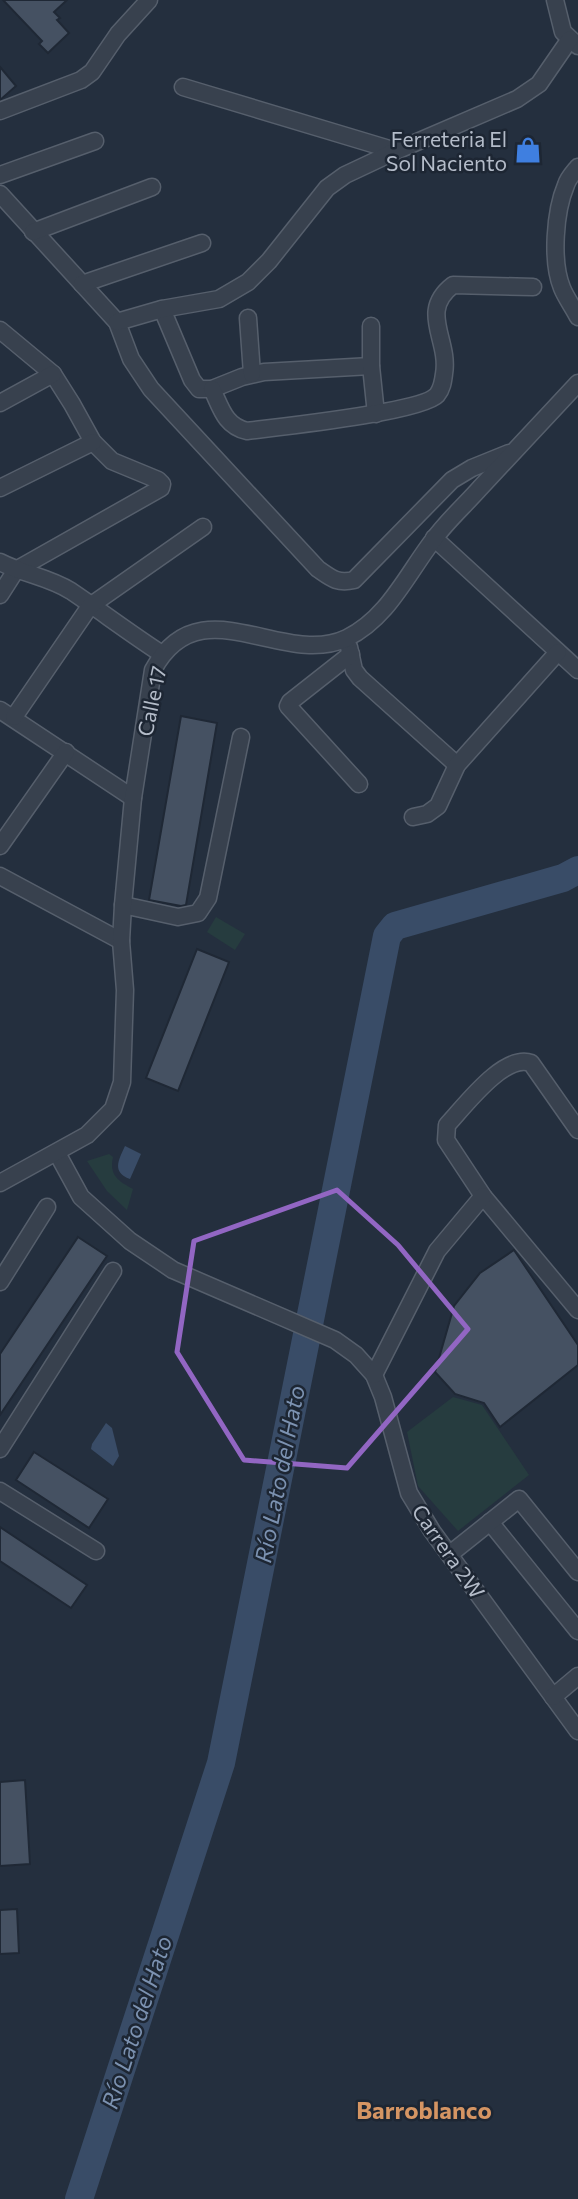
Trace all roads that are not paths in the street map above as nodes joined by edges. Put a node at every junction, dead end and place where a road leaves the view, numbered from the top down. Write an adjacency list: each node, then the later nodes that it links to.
1 (149, 0): 5 (street)
2 (555, 0): 3 (street)
3 (574, 43): 7 (street)
4 (183, 86): 7 (street)
5 (0, 111)
6 (94, 141): 9 (street)
7 (396, 151): 16 (street)
8 (578, 167): 17 (street)
9 (0, 175)
10 (152, 187): 12 (street)
11 (0, 194): 12 (street)
12 (33, 232): 14 (street)
13 (202, 243): 14 (street)
14 (82, 284): 19 (street)
15 (533, 287): 28 (street)
16 (162, 309): 19 (street); 26 (street)
17 (578, 317)
18 (248, 318): 24 (street)
19 (117, 322): 30 (street)
20 (371, 326): 22 (street)
21 (0, 330): 23 (street)
22 (372, 366): 24 (street); 28 (street)
23 (52, 374): 27 (street); 29 (street)
24 (252, 374): 26 (street)
25 (578, 383): 30 (street, Calle 17)
26 (212, 389): 28 (street)
27 (0, 403)
28 (376, 414)
29 (93, 442): 31 (street); 35 (street)
30 (515, 451): 33 (street, Calle 17)
31 (0, 488)
32 (203, 527): 37 (street)
33 (434, 538): 38 (street, Calle 17); 39 (street)
34 (0, 562): 35 (street)
35 (16, 570): 36 (street); 37 (street)
36 (0, 596)
37 (90, 607): 40 (street); 42 (street)
38 (349, 646): 40 (street, Calle 17); 45 (street); 46 (street)
39 (558, 652): 41 (street); 45 (street)
40 (162, 654): 47 (street, Calle 17)
41 (578, 670)
42 (7, 714): 44 (street)
43 (241, 737): 51 (street)
44 (66, 752): 47 (street); 49 (street)
45 (457, 765): 48 (street)
46 (359, 784)
47 (133, 798): 51 (street, Calle 17)
48 (413, 817)
49 (0, 846)
50 (0, 876): 52 (street)
51 (123, 905): 52 (street, Calle 17)
52 (121, 941): 54 (street, Calle 17)
53 (578, 1130): 56 (street)
54 (57, 1153): 55 (street, Calle 17); 61 (street, Carrera 2W)
55 (0, 1183)
56 (483, 1196): 60 (street); 61 (street)
57 (47, 1208): 59 (street)
58 (113, 1271): 62 (street)
59 (0, 1282)
60 (578, 1310)
61 (374, 1375): 66 (street, Carrera 2W)
62 (0, 1449)
63 (0, 1491): 65 (street)
64 (490, 1522): 66 (street); 67 (street); 68 (street)
65 (96, 1551)
66 (450, 1554): 70 (street, Carrera 2W)
67 (578, 1572)
68 (578, 1631)
69 (578, 1676): 70 (street)
70 (553, 1697): 71 (street, Carrera 2W)
71 (578, 1731)

